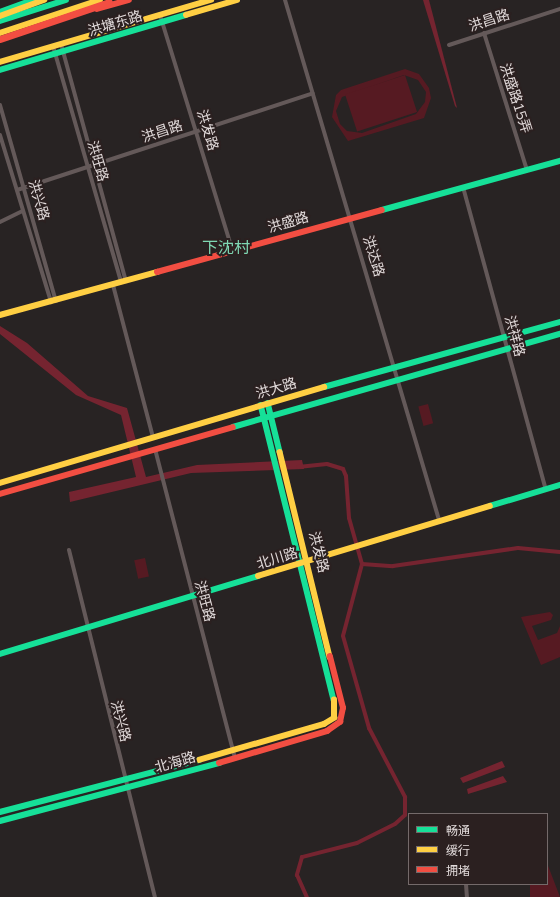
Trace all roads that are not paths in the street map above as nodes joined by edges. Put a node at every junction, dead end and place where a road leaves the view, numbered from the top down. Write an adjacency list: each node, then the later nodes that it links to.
1 (33, 0): 12 (main road)
2 (44, 0): 13 (main road)
3 (66, 0): 13 (main road)
4 (92, 0): 15 (main road)
5 (100, 0): 16 (main road)
6 (114, 0): 18 (main road, bridge)
7 (129, 0): 18 (main road)
8 (211, 0): 14 (main road, 洪塘东路)
9 (237, 0): 14 (main road, 洪塘东路)
10 (285, 0): 23 (street, 洪达路)
11 (560, 9): 17 (street, 洪昌路)
12 (0, 12)
13 (1, 19)
14 (161, 19): 20 (main road, 洪塘东路); 25 (street, 洪发路)
15 (0, 29)
16 (0, 33)
17 (484, 34): 19 (street, 洪昌路); 30 (street, 洪盛路15弄)
18 (0, 39)
19 (448, 45)
20 (58, 49): 21 (main road, 洪塘东路); 22 (main road, 洪塘东路); 28 (street, 洪旺路); 29 (street, 洪旺路)
21 (0, 62)
22 (0, 70)
23 (313, 93): 25 (street, 洪昌路); 35 (street, 洪达路)
24 (0, 105): 32 (street, 洪兴路)
25 (195, 132): 28 (street, 洪昌路); 37 (street, 洪发路)
26 (0, 135): 33 (street, 洪兴路)
27 (560, 161): 30 (main road, 洪盛路)
28 (94, 165): 29 (street, 洪昌路); 38 (street, 洪旺路)
29 (88, 166): 32 (street, 洪昌路); 38 (street, 洪旺路)
30 (527, 170): 31 (main road, 洪盛路)
31 (463, 187): 35 (main road, 洪盛路); 44 (street, 洪祥路)
32 (24, 188): 33 (street, 洪昌路); 40 (street, 洪兴路)
33 (17, 190): 34 (street, 洪兴路)
34 (23, 211): 36 (street); 40 (street, 洪兴路)
35 (351, 218): 37 (main road, 洪盛路); 46 (street, 洪达路)
36 (0, 222)
37 (232, 252): 38 (main road, 洪盛路)
38 (124, 282): 39 (main road, 洪盛路)
39 (113, 285): 40 (main road, 洪盛路); 50 (street)
40 (54, 302): 41 (main road, 洪盛路)
41 (0, 315)
42 (560, 322): 44 (main road, 洪大路)
43 (560, 334): 45 (main road, 洪大路)
44 (504, 338): 45 (street, 洪祥路); 46 (main road, 洪大路)
45 (507, 349): 47 (main road, 洪大路); 54 (street, 洪祥路)
46 (396, 367): 47 (street, 洪达路); 48 (main road, 洪大路)
47 (400, 379): 49 (main road, 洪大路); 56 (street, 洪达路)
48 (265, 404): 49 (main road, 洪发路); 50 (main road, 洪大路)
49 (268, 416): 51 (main road, 洪大路); 58 (main road, 洪发路)
50 (153, 438): 52 (main road, 洪大路)
51 (155, 449): 55 (main road, 洪大路); 59 (street, 洪旺路)
52 (0, 484)
53 (560, 485): 54 (main road, 北川路)
54 (546, 490): 56 (main road, 北川路)
55 (0, 494)
56 (439, 520): 58 (main road, 北川路)
57 (69, 550): 60 (street, 洪兴路)
58 (305, 563): 59 (main road, 北川路); 62 (main road, 洪发路)
59 (192, 598): 60 (main road, 北川路); 63 (street, 洪旺路)
60 (86, 629): 61 (main road, 北川路); 64 (street, 洪兴路)
61 (0, 654)
62 (340, 708): 63 (main road, 北海路)
63 (235, 754): 64 (main road, 北海路); 65 (main road, 北海路)
64 (125, 782): 65 (street, 洪兴路); 66 (main road, 北海路)
65 (127, 790): 67 (main road, 北海路); 69 (street, 洪兴路)
66 (0, 812)
67 (0, 820)
68 (466, 885): 70 (street)
69 (154, 897)
70 (467, 897)

